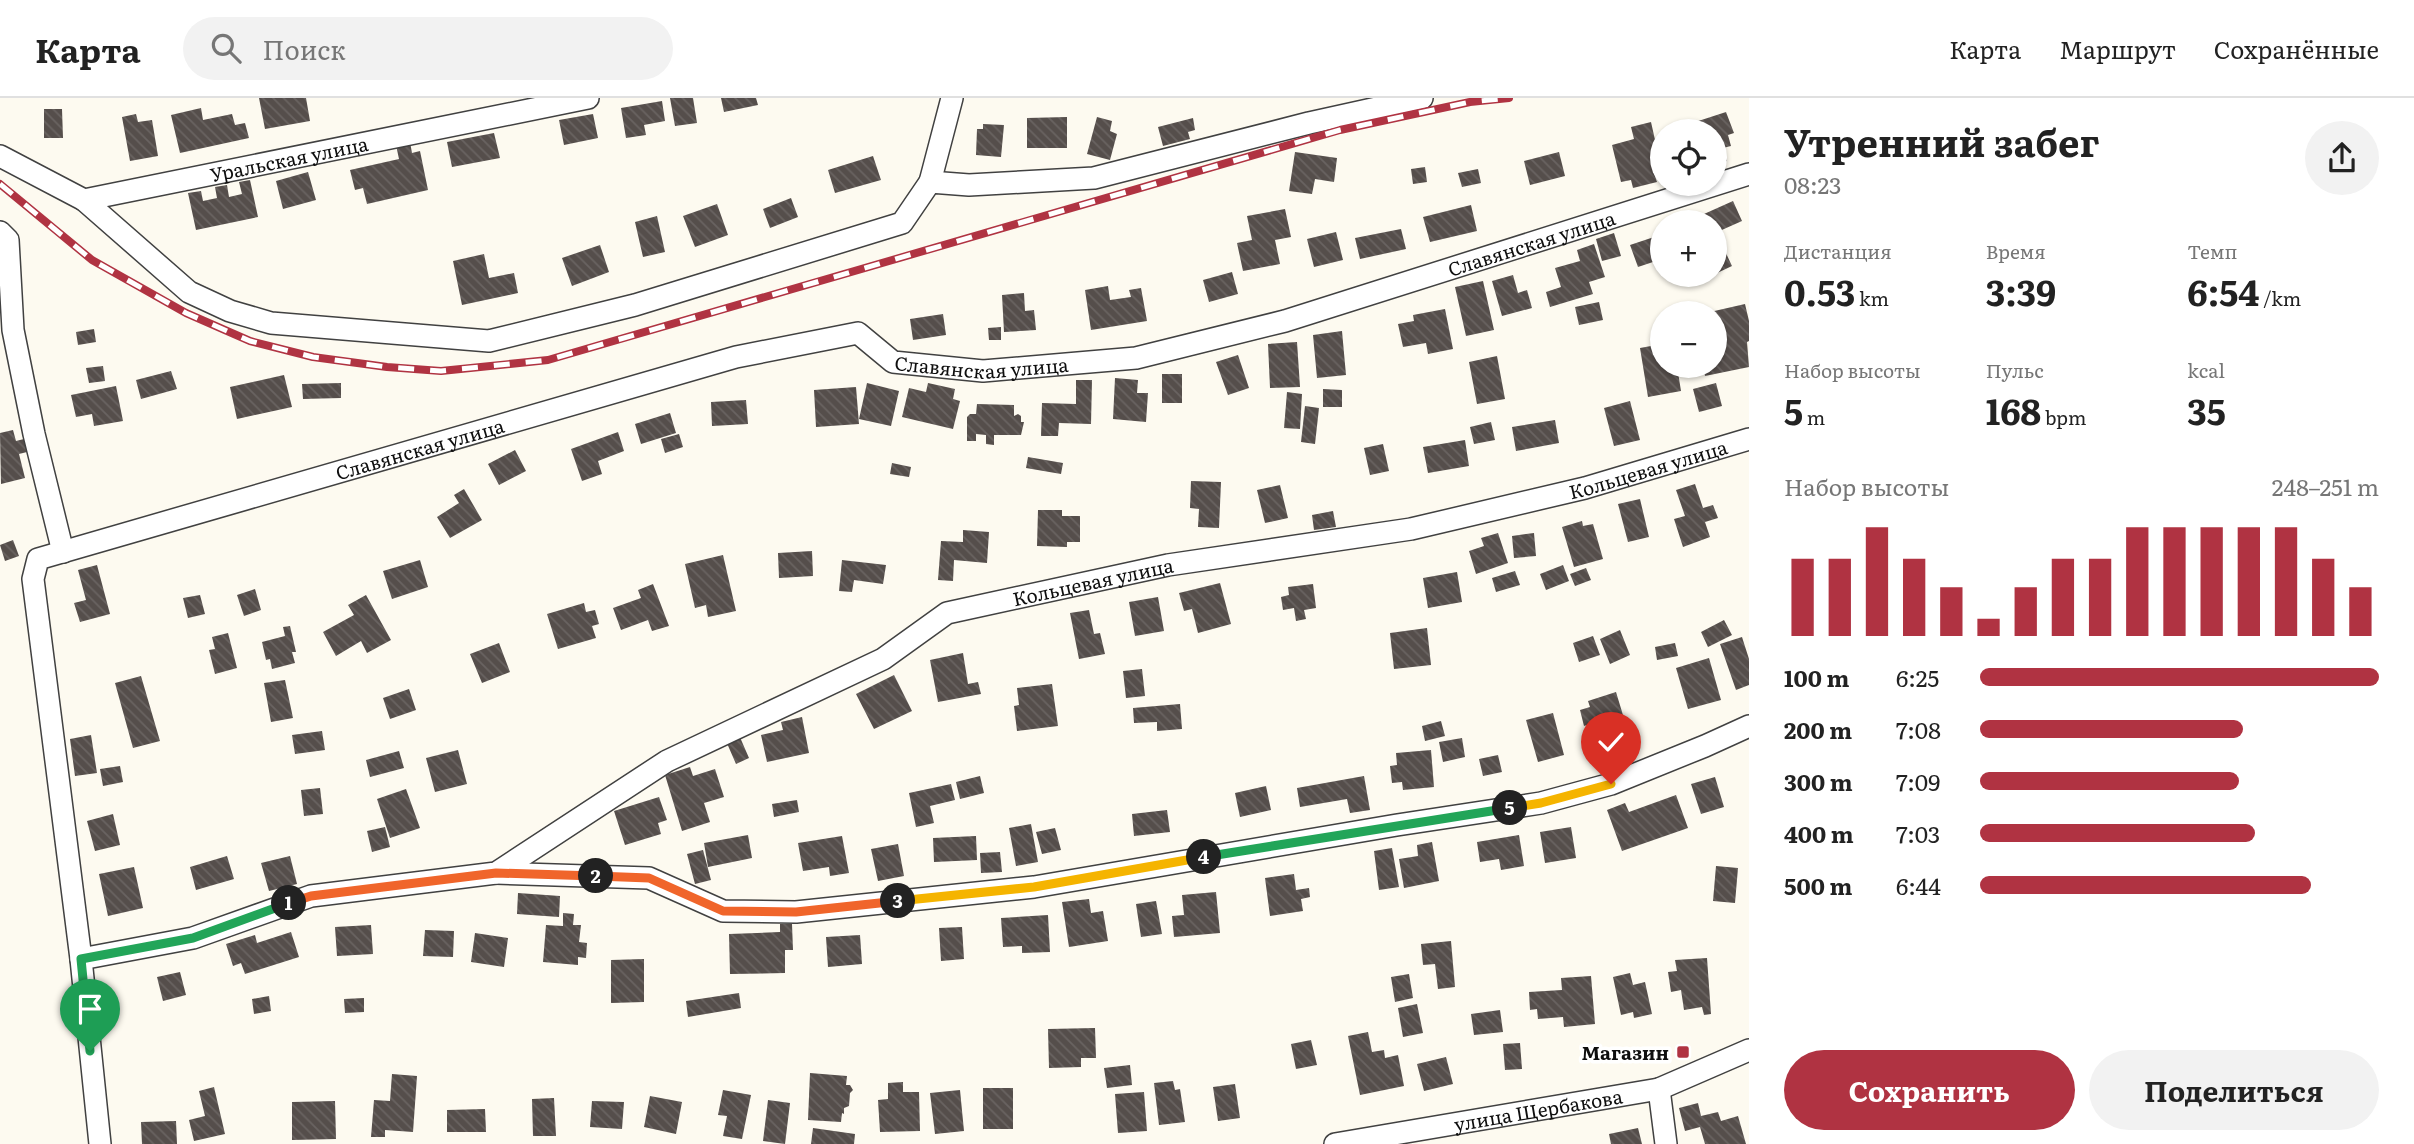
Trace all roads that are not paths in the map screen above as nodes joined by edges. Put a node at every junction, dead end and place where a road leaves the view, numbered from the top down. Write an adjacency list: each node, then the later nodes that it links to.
1 (588, 98): 7 (street, Уральская улица)
2 (952, 98): 6 (street)
3 (1422, 98): 6 (street)
4 (0, 156): 7 (street)
5 (1749, 174): 10 (street, Славянская улица)
6 (929, 182): 7 (street)
7 (84, 200)
8 (0, 232): 10 (street)
9 (1749, 439): 12 (street, Кольцевая улица)
10 (63, 552): 13 (street, Славянская улица)
11 (1749, 726): 12 (street, Кольцевая улица)
12 (496, 873): 13 (street, Кольцевая улица)
13 (81, 959): 16 (street)
14 (1749, 1050): 15 (street, улица Щербакова)
15 (1660, 1088): 17 (street, улица Щербакова); 18 (street)
16 (100, 1144)
17 (1335, 1144)
18 (1666, 1144)

